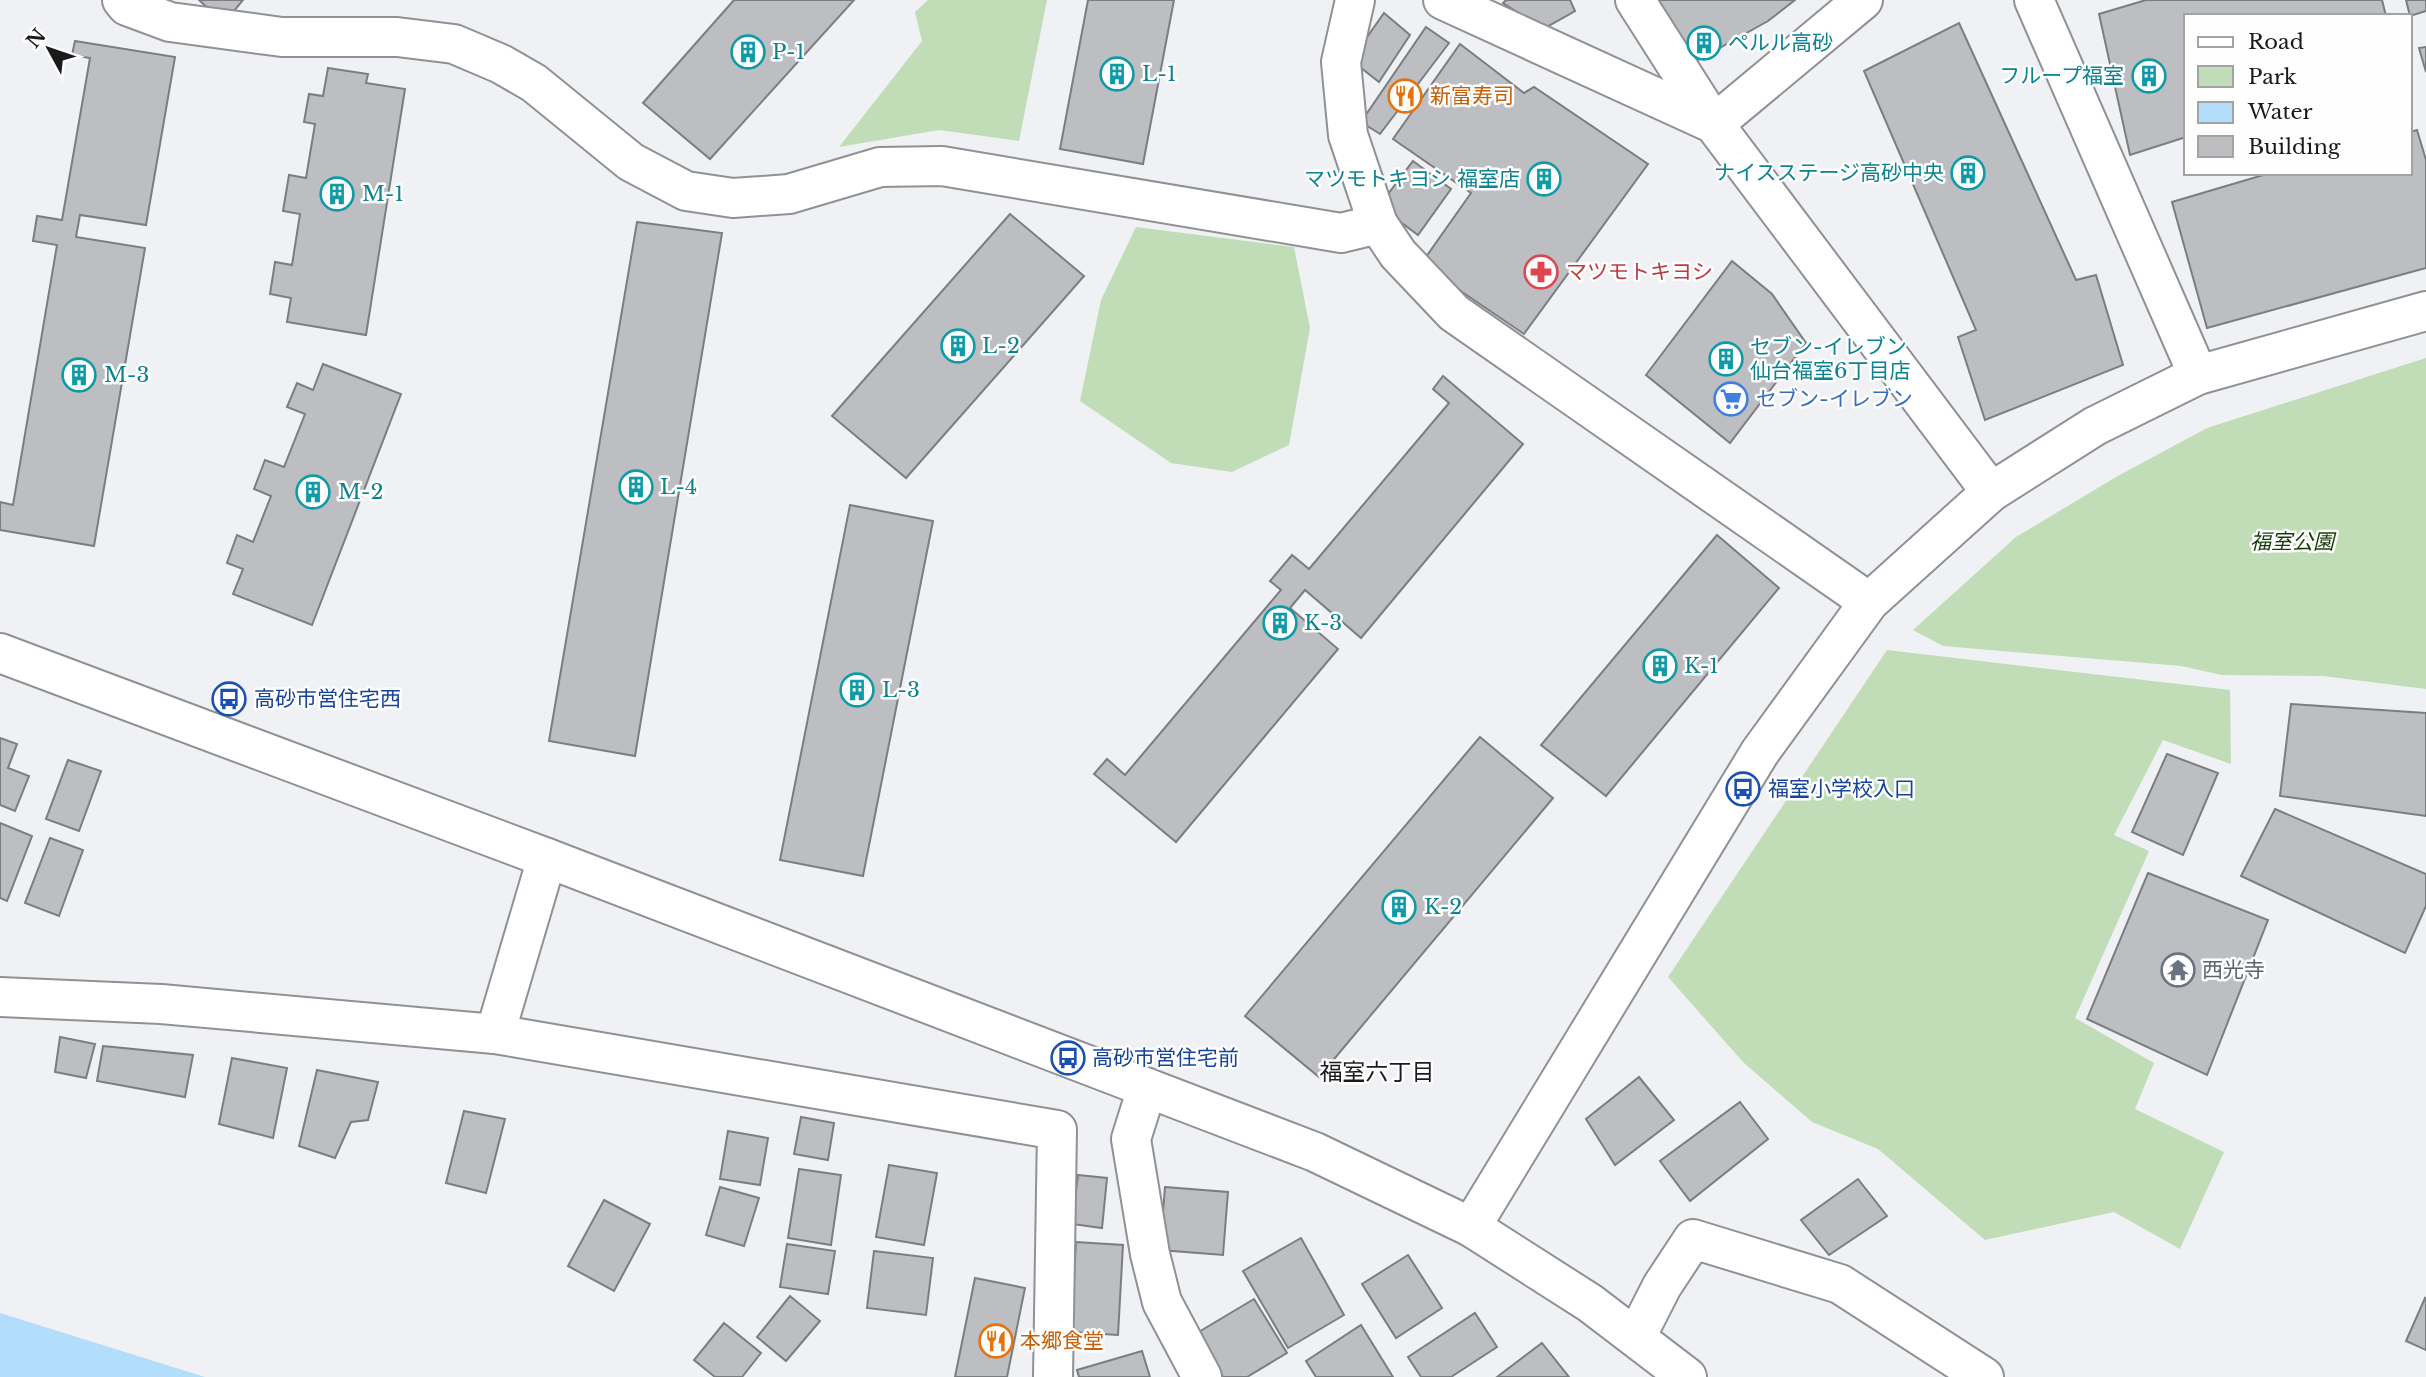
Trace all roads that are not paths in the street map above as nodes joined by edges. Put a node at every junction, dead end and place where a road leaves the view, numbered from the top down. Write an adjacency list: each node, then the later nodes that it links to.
1 (122, 0): 8 (street)
2 (1355, 0): 8 (street)
3 (1443, 0): 7 (street)
4 (1634, 0): 7 (street)
5 (1863, 0): 7 (street)
6 (2034, 0): 10 (street)
7 (1714, 124): 11 (street)
8 (1378, 224): 12 (street)
9 (2426, 311): 10 (street)
10 (2197, 375): 11 (street)
11 (1992, 492): 12 (street)
12 (1869, 602): 18 (street)
13 (0, 653): 14 (street)
14 (547, 858): 16 (street); 17 (street)
15 (0, 997): 16 (street)
16 (495, 1034): 20 (street)
17 (1147, 1088): 18 (street); 21 (street)
18 (1471, 1227): 19 (street)
19 (1636, 1337): 22 (street); 23 (street)
20 (1053, 1377)
21 (1202, 1377)
22 (1687, 1377)
23 (1984, 1377)

